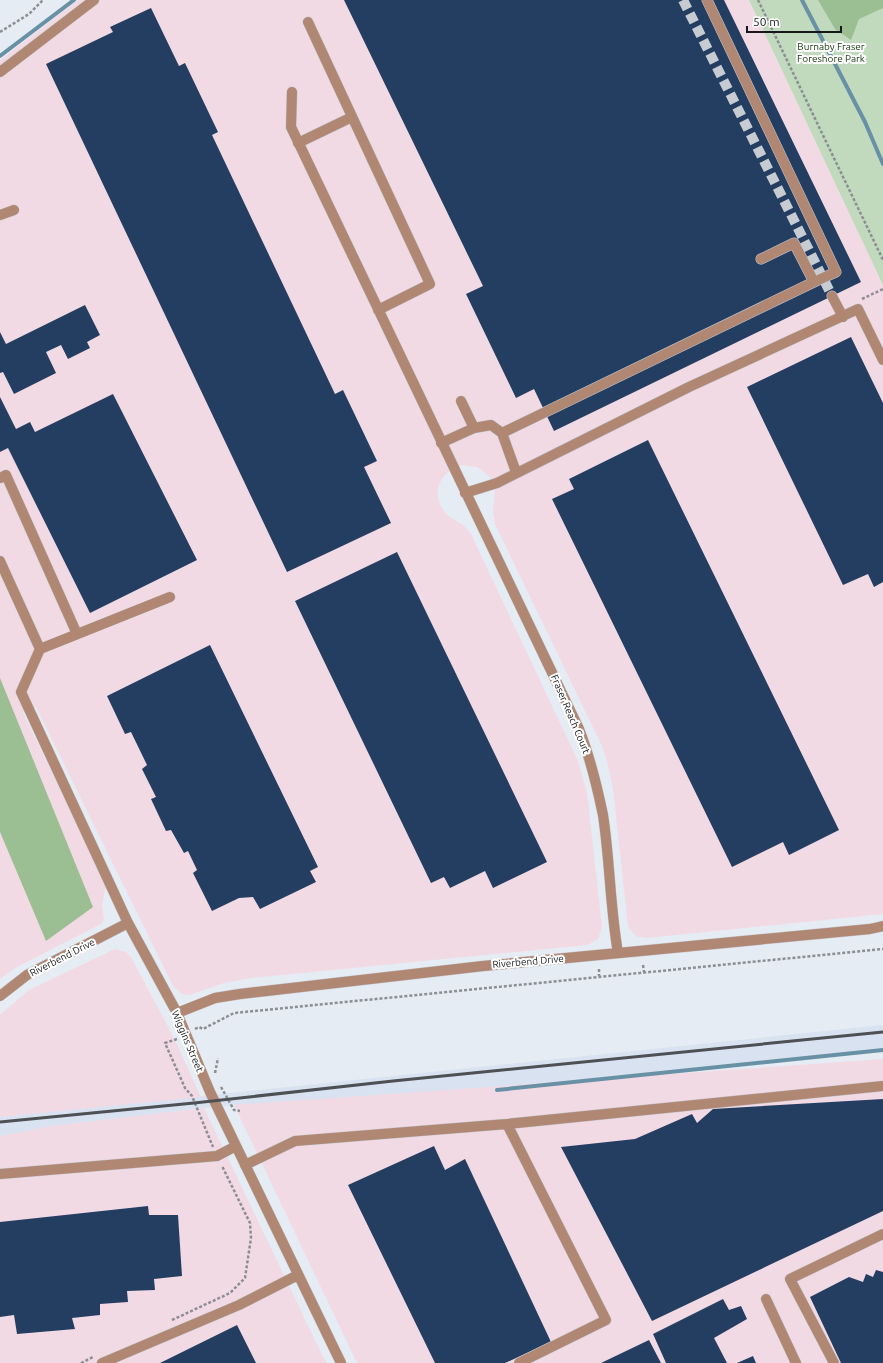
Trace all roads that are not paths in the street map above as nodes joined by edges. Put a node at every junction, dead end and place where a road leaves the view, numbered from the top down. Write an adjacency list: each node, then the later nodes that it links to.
1 (94, 0): 4 (street)
2 (707, 0): 11 (street)
3 (308, 22): 6 (street)
4 (0, 72)
5 (292, 92): 7 (street, Fraser Reach Court)
6 (352, 117): 7 (street); 13 (street)
7 (298, 143): 13 (street, Fraser Reach Court)
8 (14, 210): 9 (street)
9 (0, 215)
10 (761, 259): 11 (street)
11 (814, 282): 18 (street)
12 (832, 296): 14 (street)
13 (378, 310): 19 (street, Fraser Reach Court)
14 (843, 317): 15 (street); 20 (street)
15 (883, 360)
16 (461, 401): 17 (street)
17 (474, 428): 18 (street); 19 (street)
18 (502, 433): 20 (street)
19 (442, 443): 22 (street, Fraser Reach Court)
20 (516, 472): 22 (street)
21 (0, 478): 25 (street)
22 (465, 493): 29 (street, Fraser Reach Court)
23 (0, 562): 26 (street)
24 (170, 597): 25 (street)
25 (77, 634): 26 (street)
26 (40, 649): 27 (street, Wiggins Street)
27 (128, 923): 30 (street, Riverbend Drive); 31 (street, Wiggins Street)
28 (883, 926): 29 (street, Riverbend Drive)
29 (618, 953): 31 (street, Riverbend Drive)
30 (0, 996)
31 (177, 1013): 34 (street, Wiggins Street)
32 (883, 1086): 33 (street)
33 (507, 1124): 35 (street); 42 (street)
34 (236, 1146): 35 (street, Wiggins Street); 36 (street)
35 (245, 1165): 38 (street, Wiggins Street)
36 (0, 1174)
37 (883, 1234): 44 (street)
38 (298, 1275): 40 (street); 41 (street, Wiggins Street)
39 (766, 1299): 43 (street)
40 (101, 1358)
41 (341, 1363)
42 (519, 1363)
43 (796, 1363)
44 (834, 1363)

